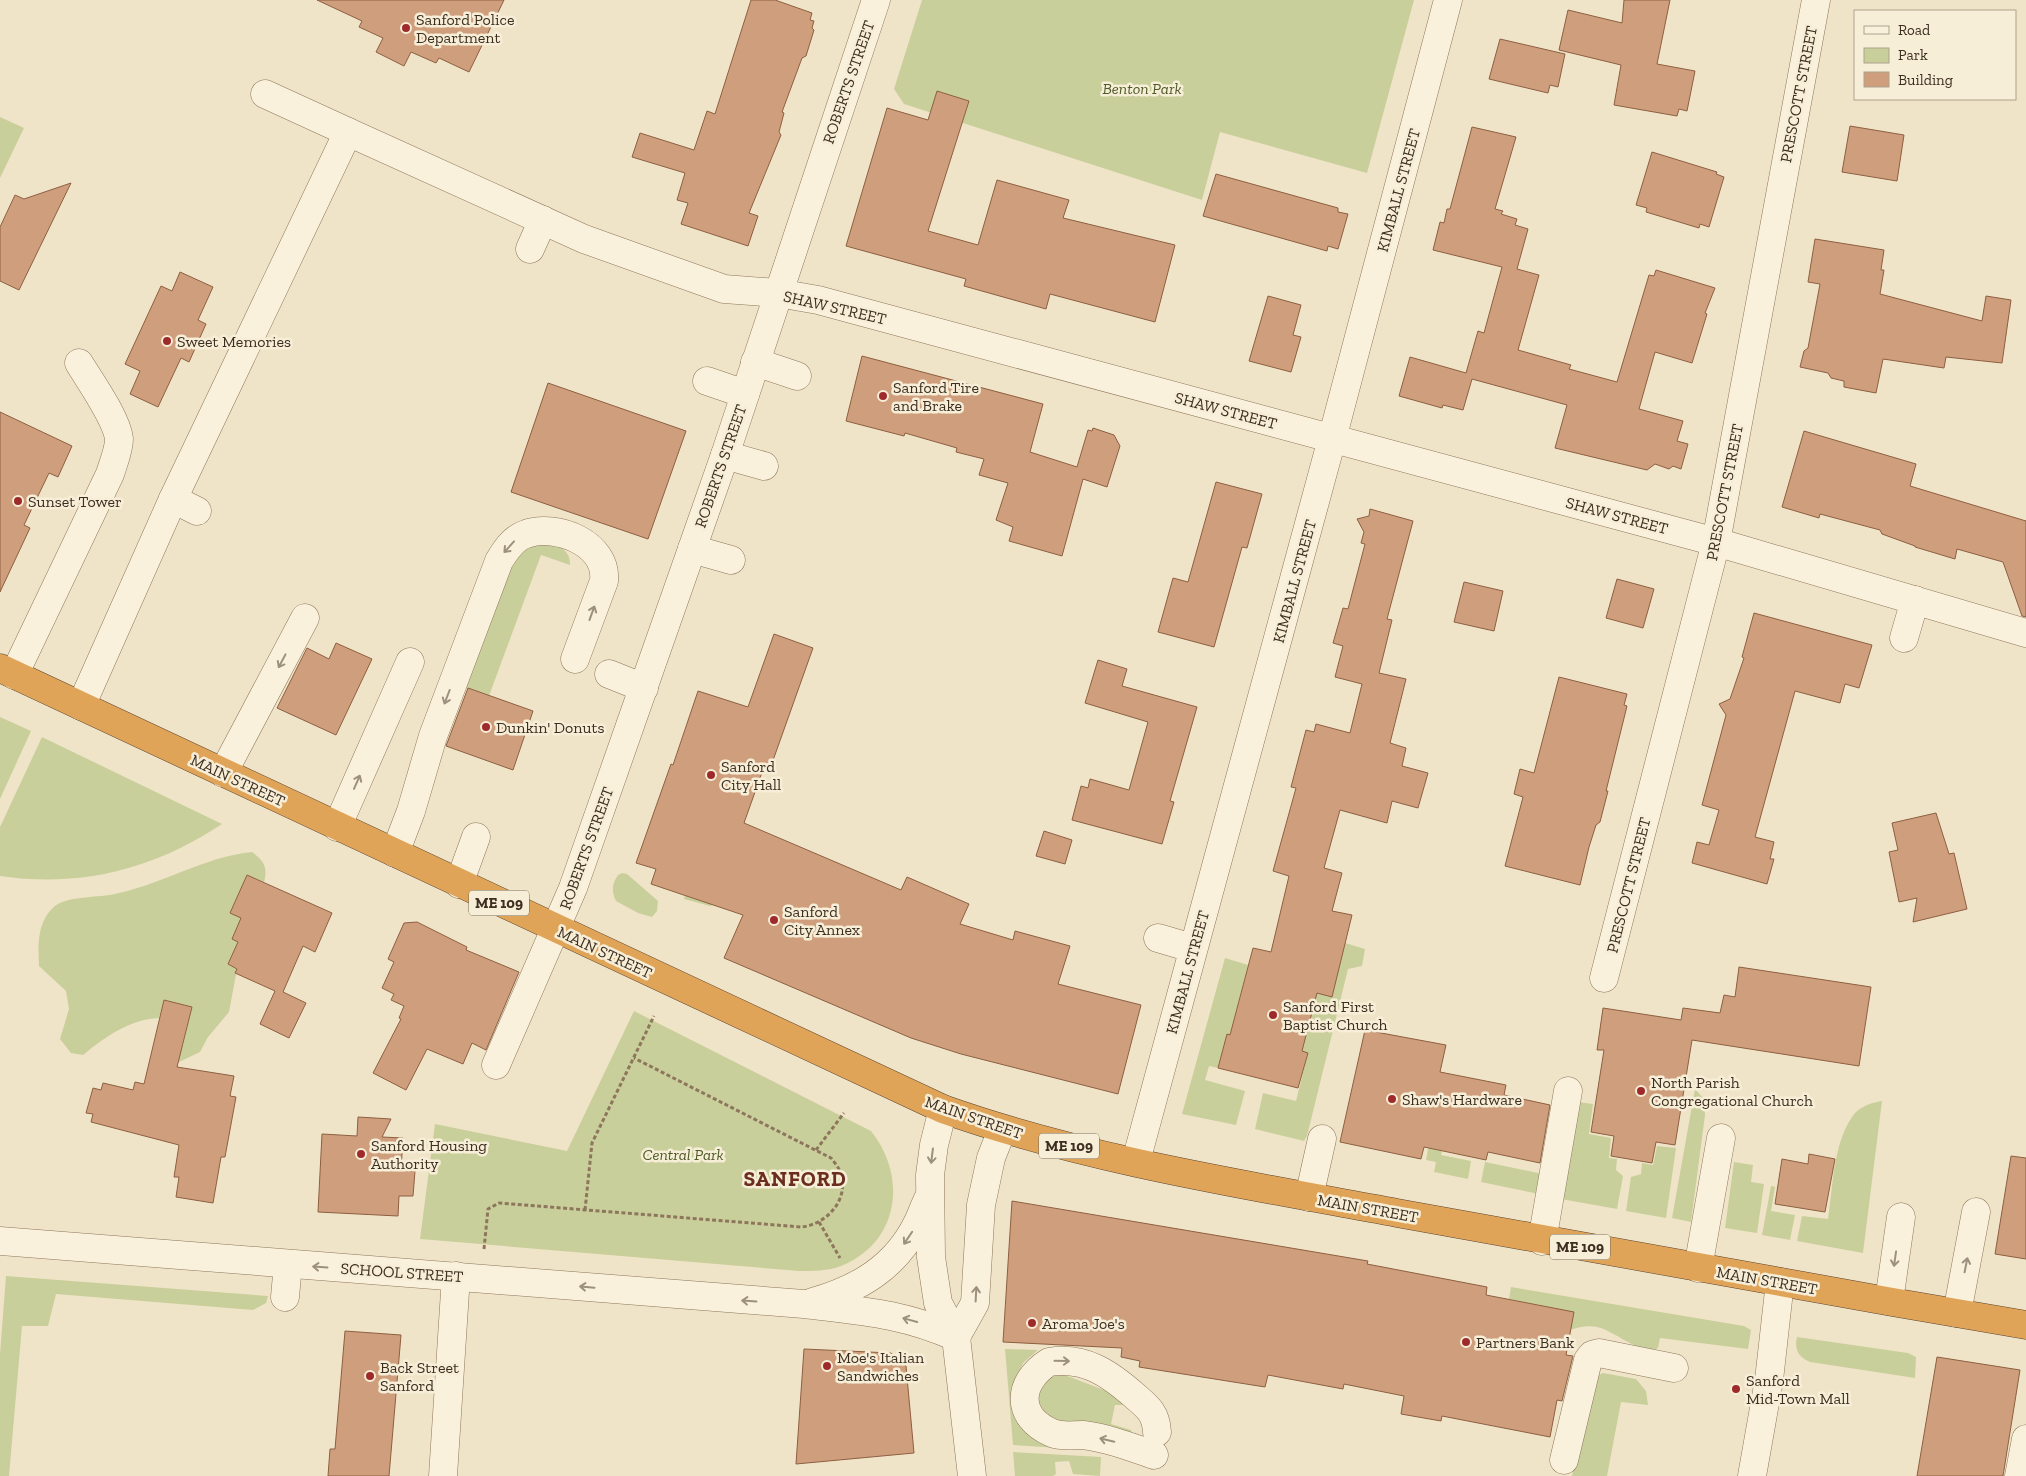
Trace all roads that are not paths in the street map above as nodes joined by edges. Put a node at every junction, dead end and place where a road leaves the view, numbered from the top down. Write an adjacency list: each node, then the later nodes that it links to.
1 (876, 0): 8 (street, ROBERTS STREET)
2 (1448, 0): 14 (street, KIMBALL STREET)
3 (1816, 0): 19 (street, PRESCOTT STREET)
4 (265, 94): 5 (street, SHAW STREET)
5 (348, 132): 6 (street, SHAW STREET); 17 (street)
6 (543, 220): 7 (street); 8 (street, SHAW STREET)
7 (530, 249)
8 (778, 293): 10 (street, ROBERTS STREET); 14 (street, SHAW STREET)
9 (79, 362): 28 (street)
10 (755, 362): 11 (street); 13 (street, ROBERTS STREET)
11 (797, 376)
12 (707, 381): 13 (street)
13 (745, 394): 15 (street, ROBERTS STREET)
14 (1332, 439): 19 (street, SHAW STREET); 39 (street, KIMBALL STREET)
15 (725, 455): 16 (street); 20 (street, ROBERTS STREET)
16 (764, 466)
17 (173, 499): 18 (street); 31 (street)
18 (197, 511)
19 (1716, 542): 22 (street, SHAW STREET); 40 (street, PRESCOTT STREET)
20 (692, 549): 21 (street); 30 (street, ROBERTS STREET)
21 (731, 560)
22 (1915, 600): 24 (street, SHAW STREET); 25 (street)
23 (305, 618): 32 (street, one-way to 32)
24 (2026, 633)
25 (1904, 638)
26 (575, 659): 35 (street, one-way to 35)
27 (410, 662): 33 (street, one-way to 27)
28 (7, 671): 31 (highway, MAIN STREET / ME 109)
29 (609, 674): 30 (street)
30 (644, 688): 37 (street, ROBERTS STREET)
31 (81, 706): 32 (highway, MAIN STREET / ME 109)
32 (223, 772): 33 (highway, MAIN STREET / ME 109)
33 (338, 827): 35 (highway, MAIN STREET / ME 109)
34 (476, 837): 36 (street)
35 (395, 853): 36 (highway, MAIN STREET / ME 109)
36 (459, 884): 37 (highway, MAIN STREET / ME 109)
37 (556, 929): 41 (street, ROBERTS STREET); 43 (highway, MAIN STREET / ME 109)
38 (1158, 938): 39 (street)
39 (1192, 948): 47 (street, KIMBALL STREET)
40 (1604, 978)
41 (496, 1065)
42 (1568, 1091): 52 (street)
43 (943, 1109): 44 (highway, MAIN STREET / ME 109); 48 (street, one-way to 48)
44 (1002, 1130): 47 (highway, MAIN STREET / ME 109); 63 (street, one-way to 44)
45 (1721, 1138): 55 (street)
46 (1322, 1139): 49 (street)
47 (1136, 1161): 49 (highway, MAIN STREET / ME 109)
48 (930, 1195): 60 (street, SCHOOL STREET, one-way to 60); 63 (street)
49 (1309, 1197): 52 (highway, MAIN STREET / ME 109)
50 (1976, 1212): 61 (street, one-way to 50)
51 (1901, 1217): 59 (street, one-way to 59)
52 (1542, 1241): 55 (highway, MAIN STREET / ME 109)
53 (0, 1242): 54 (street, SCHOOL STREET)
54 (288, 1264): 56 (street, SCHOOL STREET, one-way to 54); 58 (street)
55 (1698, 1268): 57 (highway, MAIN STREET / ME 109)
56 (456, 1276): 60 (street, SCHOOL STREET, one-way to 56); 67 (street)
57 (1780, 1282): 59 (highway, MAIN STREET / ME 109); 69 (street)
58 (285, 1297)
59 (1889, 1301): 61 (highway, MAIN STREET / ME 109)
60 (804, 1304): 63 (street, SCHOOL STREET, one-way to 60)
61 (1957, 1313): 62 (highway, MAIN STREET / ME 109)
62 (2026, 1325)
63 (956, 1337): 68 (street)
64 (1674, 1368): 66 (street)
65 (2026, 1439): 70 (street)
66 (1562, 1468)
67 (443, 1476)
68 (972, 1476)
69 (1752, 1476)
70 (2019, 1476)

